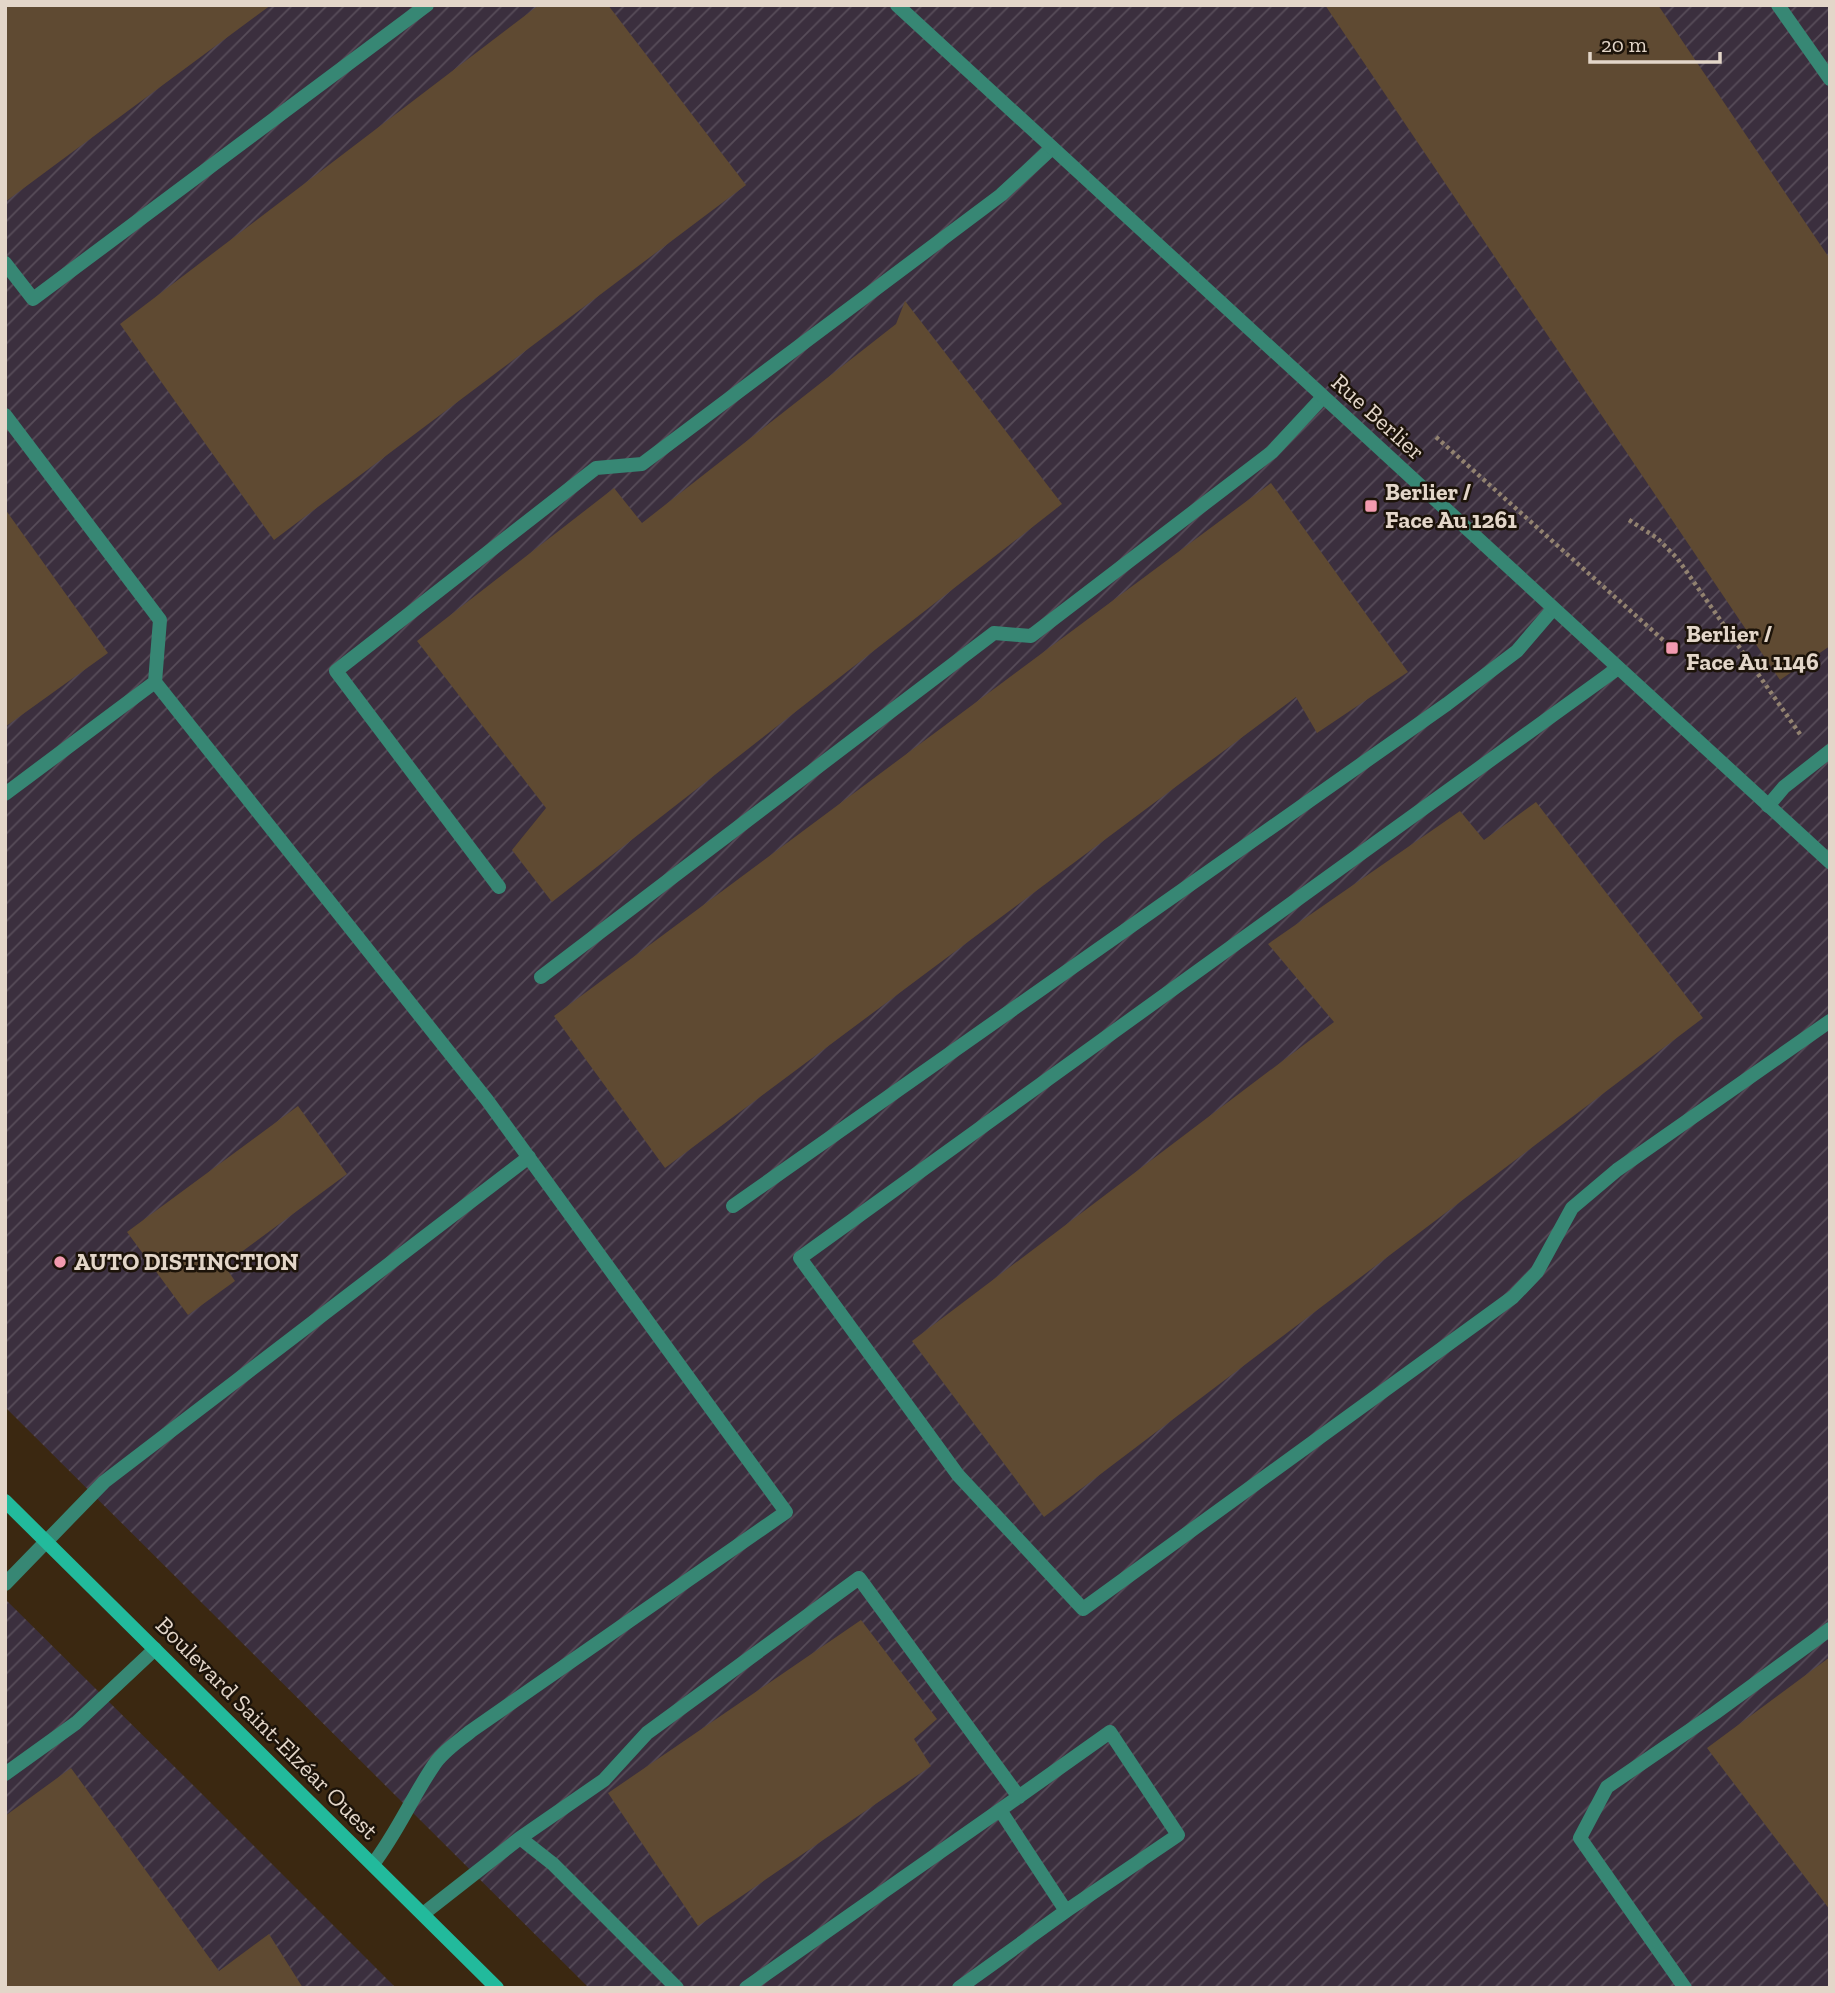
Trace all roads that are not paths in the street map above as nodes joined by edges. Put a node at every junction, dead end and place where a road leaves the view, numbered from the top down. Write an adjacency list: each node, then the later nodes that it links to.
1 (427, 5): 6 (street)
2 (897, 5): 5 (street, Rue Berlier)
3 (1778, 5): 4 (street)
4 (1830, 79)
5 (1052, 148): 7 (street, Rue Berlier); 16 (street)
6 (5, 263)
7 (1323, 397): 9 (street, Rue Berlier); 17 (street)
8 (5, 415): 11 (street)
9 (1553, 609): 10 (street, Rue Berlier); 20 (street)
10 (1618, 668): 14 (street, Rue Berlier); 18 (street)
11 (155, 681): 13 (street); 19 (street)
12 (1830, 751): 14 (street)
13 (5, 794)
14 (1768, 806): 15 (street, Rue Berlier)
15 (1830, 862)
16 (499, 887)
17 (541, 977)
18 (1830, 1021)
19 (529, 1157): 22 (street); 30 (street)
20 (733, 1206)
21 (5, 1501): 22 (street, Boulevard Saint-Elzéar Ouest)
22 (46, 1540): 23 (street); 25 (street, Boulevard Saint-Elzéar Ouest)
23 (5, 1584)
24 (1830, 1629): 37 (street)
25 (155, 1649): 26 (street); 30 (street, Boulevard Saint-Elzéar Ouest)
26 (5, 1774)
27 (1019, 1797): 28 (street); 29 (street); 31 (street)
28 (1000, 1810): 31 (street); 35 (street)
29 (520, 1839): 32 (street); 34 (street)
30 (373, 1864): 32 (street, Boulevard Saint-Elzéar Ouest)
31 (1066, 1911): 36 (street)
32 (423, 1914): 33 (street, Boulevard Saint-Elzéar Ouest)
33 (497, 1988)
34 (677, 1988)
35 (746, 1988)
36 (959, 1988)
37 (1685, 1988)

